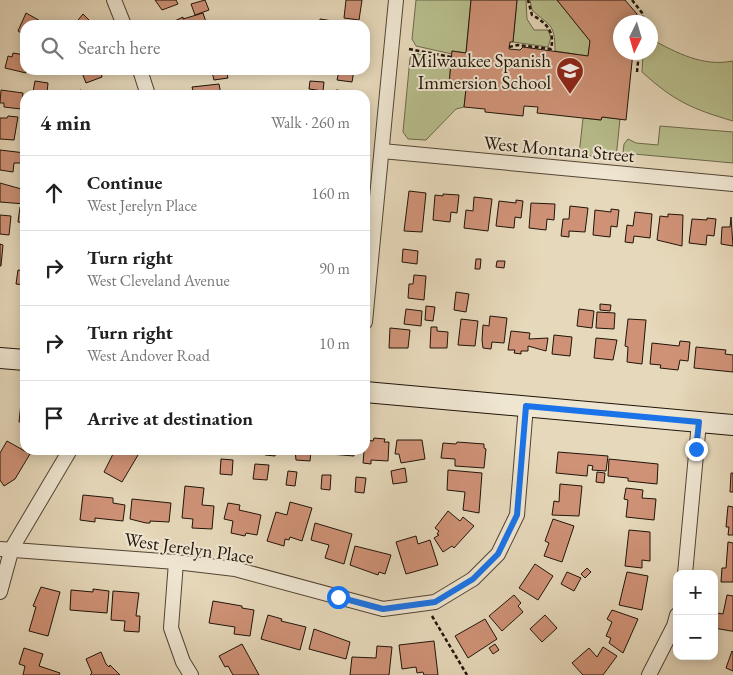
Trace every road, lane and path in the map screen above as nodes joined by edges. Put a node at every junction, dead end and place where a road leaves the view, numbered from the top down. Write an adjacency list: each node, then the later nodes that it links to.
1 (114, 0): 6 (street)
2 (396, 0): 14 (street)
3 (528, 0): 7 (path)
4 (632, 0): 5 (path)
5 (642, 15)
6 (122, 20)
7 (510, 47)
8 (409, 49): 9 (path)
9 (452, 57)
10 (638, 60): 11 (path)
11 (637, 72)
12 (142, 75): 13 (street)
13 (146, 90)
14 (382, 151): 15 (street, West Montana Street); 16 (street)
15 (733, 184)
16 (370, 272)
17 (0, 358): 18 (street)
18 (20, 360)
19 (370, 392): 20 (street)
20 (526, 406): 21 (street); 28 (street, West Jerelyn Place)
21 (699, 422): 22 (street); 26 (street)
22 (733, 425)
23 (67, 455): 24 (street)
24 (6, 548): 25 (street, West Jerelyn Place); 27 (street)
25 (176, 562): 28 (street, West Jerelyn Place); 30 (street)
26 (685, 570)
27 (0, 592)
28 (425, 603): 31 (path)
29 (673, 628): 32 (street)
30 (191, 675)
31 (466, 675)
32 (650, 675)

